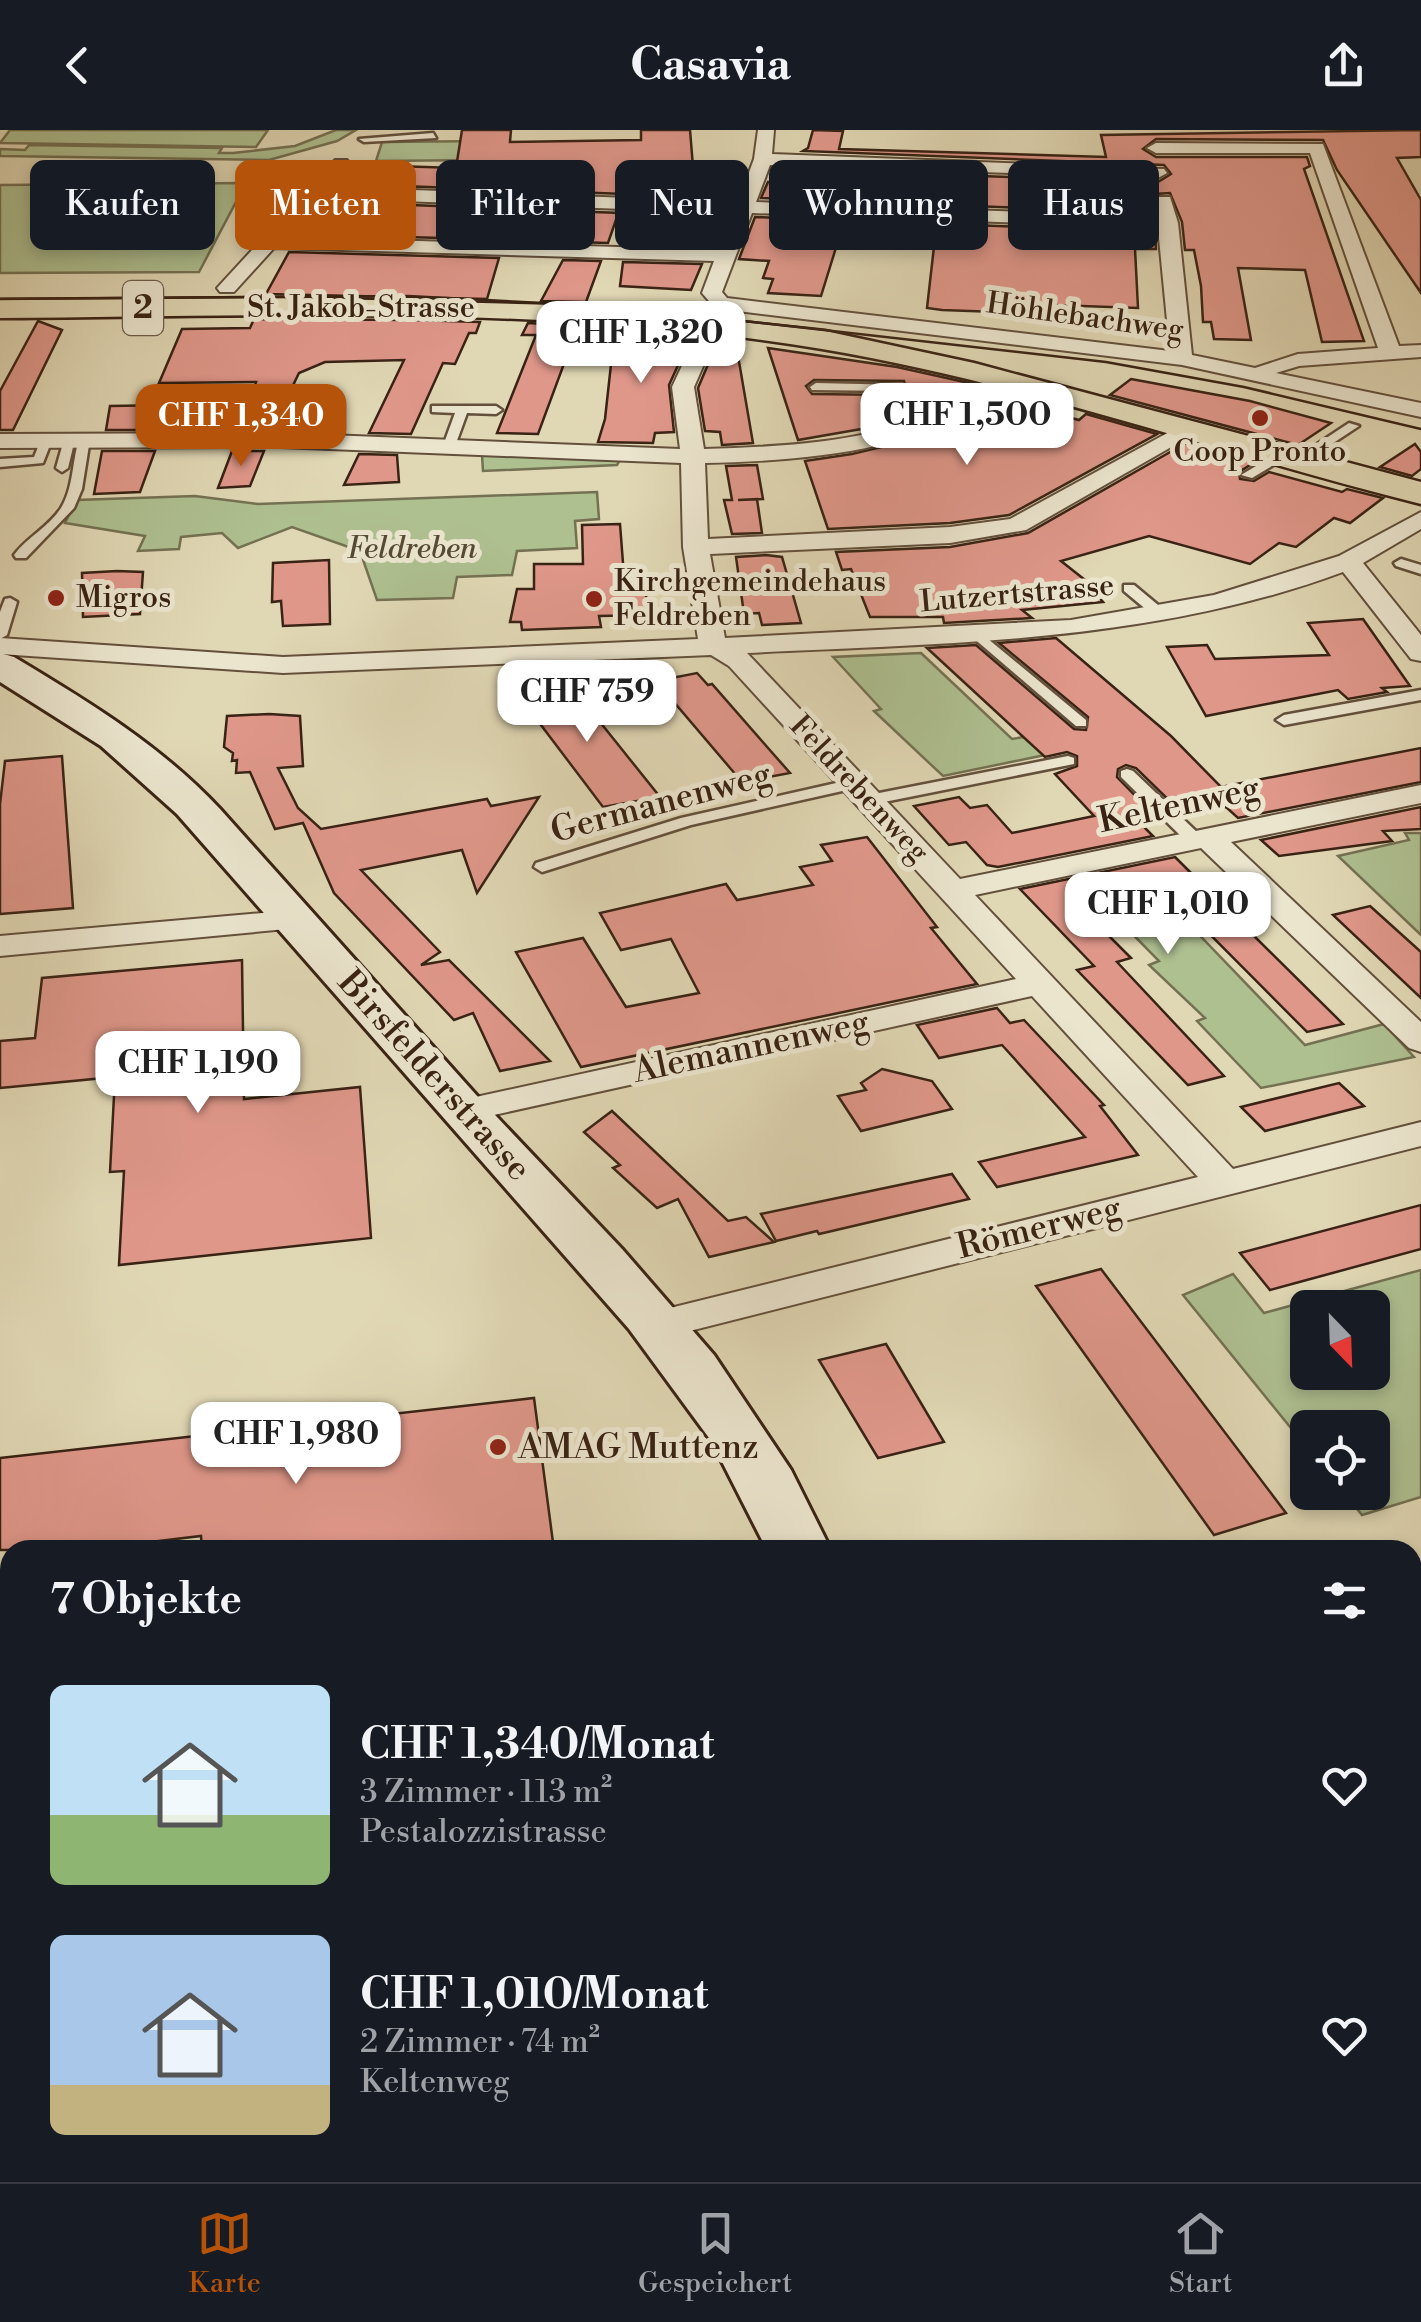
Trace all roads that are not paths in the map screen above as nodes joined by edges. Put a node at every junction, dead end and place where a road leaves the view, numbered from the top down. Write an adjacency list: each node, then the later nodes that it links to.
1 (766, 130): 5 (street)
2 (433, 136): 3 (lane)
3 (364, 139)
4 (1153, 139): 22 (street)
5 (763, 159): 6 (street); 8 (street)
6 (1008, 168)
7 (1159, 178): 12 (street)
8 (749, 193)
9 (416, 196): 10 (street)
10 (615, 203)
11 (749, 208): 12 (street)
12 (1169, 224): 23 (street)
13 (416, 246): 16 (street)
14 (263, 250): 17 (street)
15 (729, 250): 16 (street)
16 (727, 256): 20 (street, Höhlebachweg)
17 (226, 288)
18 (0, 310): 19 (main road, St. Jakob-Strasse / 2)
19 (711, 325): 25 (main road, St. Jakob-Strasse / 2); 37 (street)
20 (1019, 337): 23 (street, Höhlebachweg); 25 (street)
21 (1421, 350): 22 (street)
22 (1390, 352): 24 (street)
23 (1182, 360): 24 (street, Höhlebachweg)
24 (1259, 373): 30 (street, Höhlebachweg)
25 (1001, 381): 32 (street); 33 (main road, St. Jakob-Strasse / 2)
26 (816, 387): 32 (lane)
27 (436, 409): 28 (lane)
28 (462, 409): 29 (lane); 36 (lane)
29 (496, 410)
30 (1421, 410)
31 (1353, 426): 38 (lane)
32 (913, 429): 37 (street)
33 (1190, 430): 38 (main road, St. Jakob-Strasse / 2); 44 (street)
34 (66, 439): 35 (street); 36 (street); 39 (lane); 40 (lane); 45 (lane)
35 (0, 442)
36 (449, 446): 37 (street)
37 (693, 455): 44 (street)
38 (1290, 457): 41 (lane); 42 (main road, St. Jakob-Strasse / 2)
39 (0, 463)
40 (62, 468)
41 (1247, 475)
42 (1421, 493)
43 (1421, 519): 46 (street, Lutzertstrasse)
44 (696, 547): 54 (street)
45 (21, 555)
46 (1348, 561): 51 (street, Lutzertstrasse); 56 (street)
47 (1401, 564): 48 (lane)
48 (1421, 570)
49 (1129, 588): 51 (lane)
50 (10, 602): 53 (lane)
51 (1158, 613): 52 (street, Lutzertstrasse)
52 (976, 633): 54 (street, Lutzertstrasse); 60 (lane)
53 (0, 635)
54 (713, 645): 55 (street, Lutzertstrasse); 63 (street, Feldrebenweg)
55 (0, 646)
56 (1421, 653)
57 (0, 665): 68 (main road, Birsfelderstrasse)
58 (1421, 694): 59 (lane)
59 (1284, 720)
60 (1081, 723)
61 (1068, 761): 63 (lane, Germanenweg)
62 (1126, 774): 65 (lane)
63 (862, 792): 66 (lane, Germanenweg); 67 (street, Feldrebenweg)
64 (1421, 794): 65 (street, Keltenweg)
65 (1201, 838): 67 (street, Keltenweg); 71 (street)
66 (542, 867)
67 (953, 890): 70 (street, Feldrebenweg)
68 (296, 920): 69 (street); 72 (main road, Birsfelderstrasse)
69 (0, 946)
70 (1040, 984): 72 (street, Alemannenweg); 74 (street, Feldrebenweg)
71 (1421, 1041)
72 (462, 1110): 75 (main road, Birsfelderstrasse)
73 (1421, 1134): 74 (street, Römerweg)
74 (1223, 1182): 75 (street, Römerweg)
75 (658, 1325): 76 (main road, Birsfelderstrasse)
76 (794, 1540)

